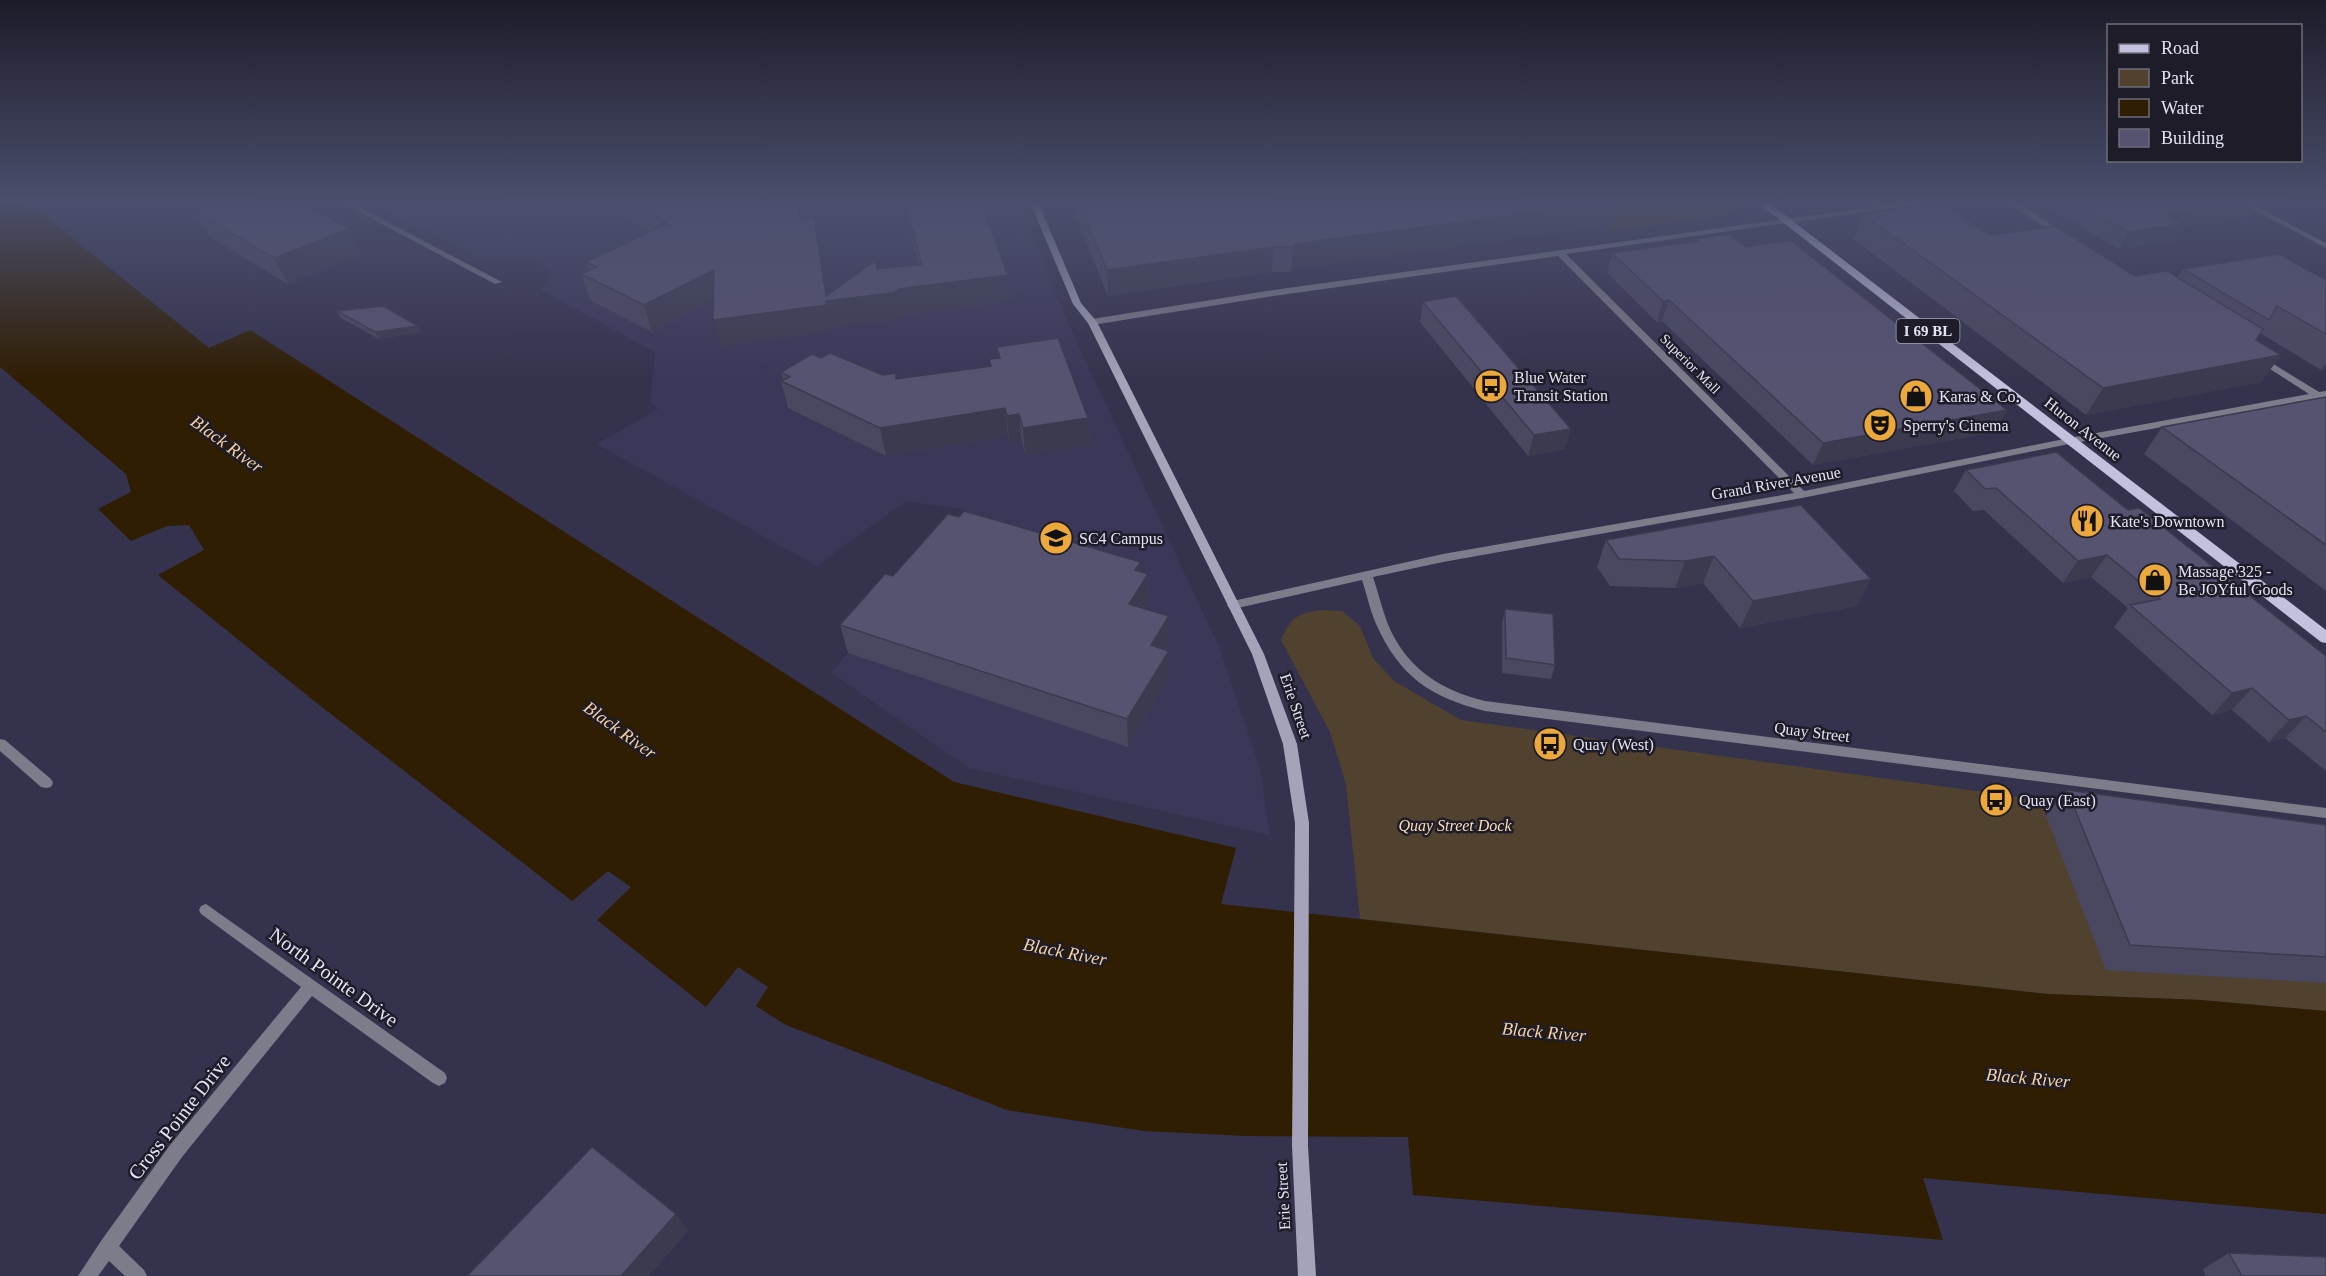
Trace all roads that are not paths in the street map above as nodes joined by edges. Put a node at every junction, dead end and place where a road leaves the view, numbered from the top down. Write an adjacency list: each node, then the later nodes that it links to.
1 (459, 262): 6 (street)
2 (1059, 262): 7 (street, Erie Street)
3 (1494, 262): 7 (street)
4 (1569, 262): 11 (street, Superior Mall)
5 (1839, 262): 10 (main road, Huron Avenue / I 69 BL)
6 (498, 282)
7 (1092, 321): 13 (street, Erie Street)
8 (2251, 353): 9 (street)
9 (2323, 397): 10 (street, Grand River Avenue)
10 (2069, 441): 11 (street, Grand River Avenue); 14 (main road, Huron Avenue / I 69 BL)
11 (1802, 495): 12 (street, Grand River Avenue)
12 (1366, 574): 13 (street, Grand River Avenue); 17 (street, Quay Street)
13 (1233, 605): 24 (street, Erie Street)
14 (2326, 638)
15 (0, 744): 16 (street)
16 (46, 783)
17 (2326, 813)
18 (206, 910): 19 (street, North Pointe Drive)
19 (310, 987): 20 (street, North Pointe Drive); 21 (street, Cross Pointe Drive)
20 (439, 1078)
21 (107, 1247): 22 (street, Cross Pointe Drive); 23 (street)
22 (87, 1276)
23 (138, 1276)
24 (1307, 1276)

